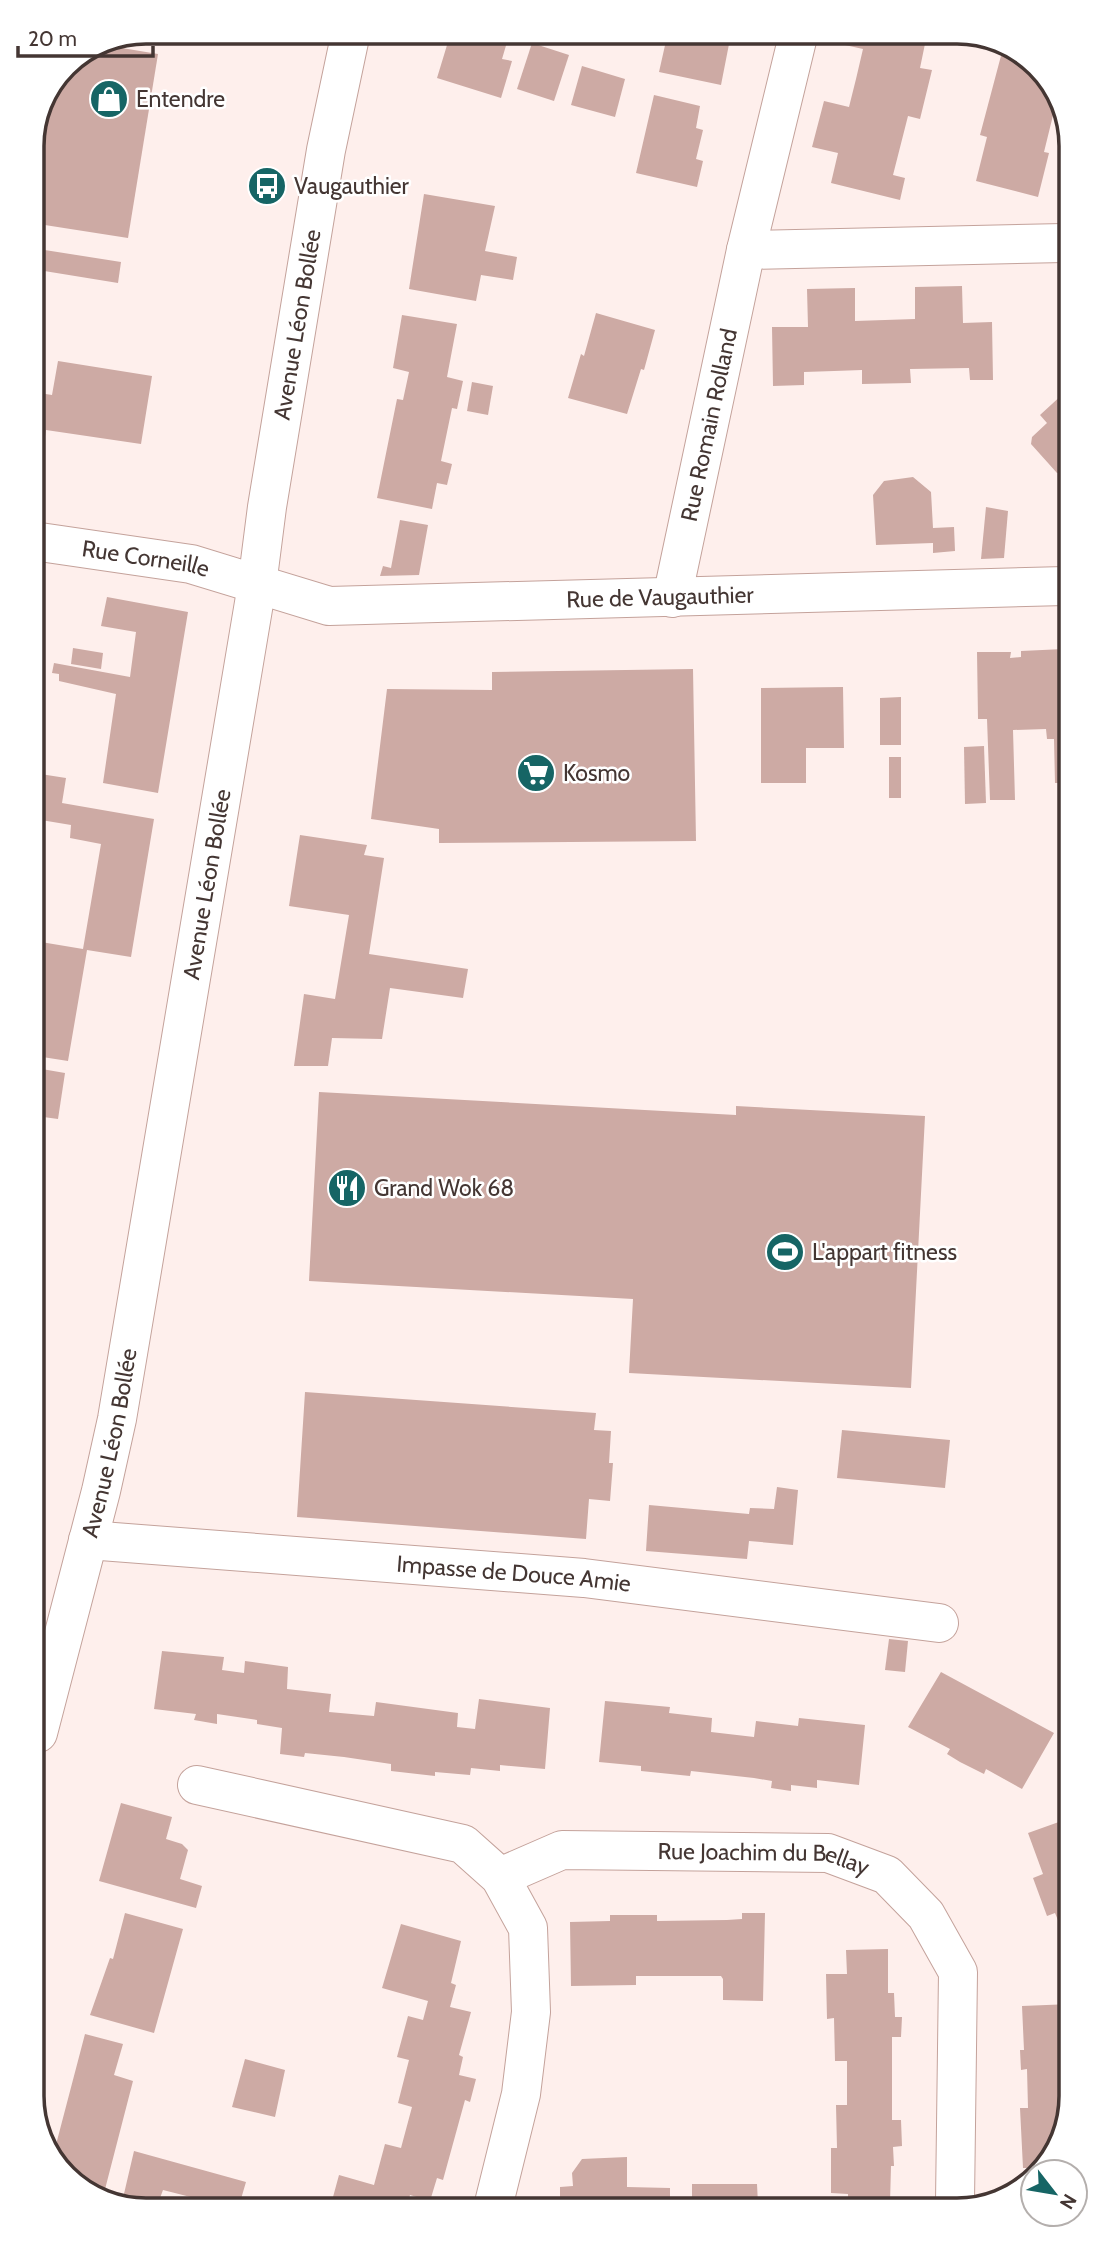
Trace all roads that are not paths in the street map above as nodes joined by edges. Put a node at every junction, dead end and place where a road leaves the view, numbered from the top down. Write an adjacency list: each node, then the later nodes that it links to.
1 (348, 44): 6 (street, Avenue Léon Bollée)
2 (796, 44): 4 (street, Rue Romain Rolland)
3 (1059, 243): 4 (street)
4 (746, 250): 8 (street, Rue Romain Rolland)
5 (44, 543): 6 (street, Rue Corneille)
6 (257, 585): 8 (street, Rue de Vaugauthier); 9 (street, Avenue Léon Bollée)
7 (1059, 586): 8 (street, Rue de Vaugauthier)
8 (672, 598)
9 (88, 1540): 10 (street, Impasse de Douce Amie); 11 (street, Avenue Léon Bollée)
10 (939, 1623)
11 (44, 1710)
12 (197, 1785): 13 (street)
13 (500, 1877): 14 (street); 15 (street, Rue Joachim du Bellay)
14 (495, 2198)
15 (955, 2198)

